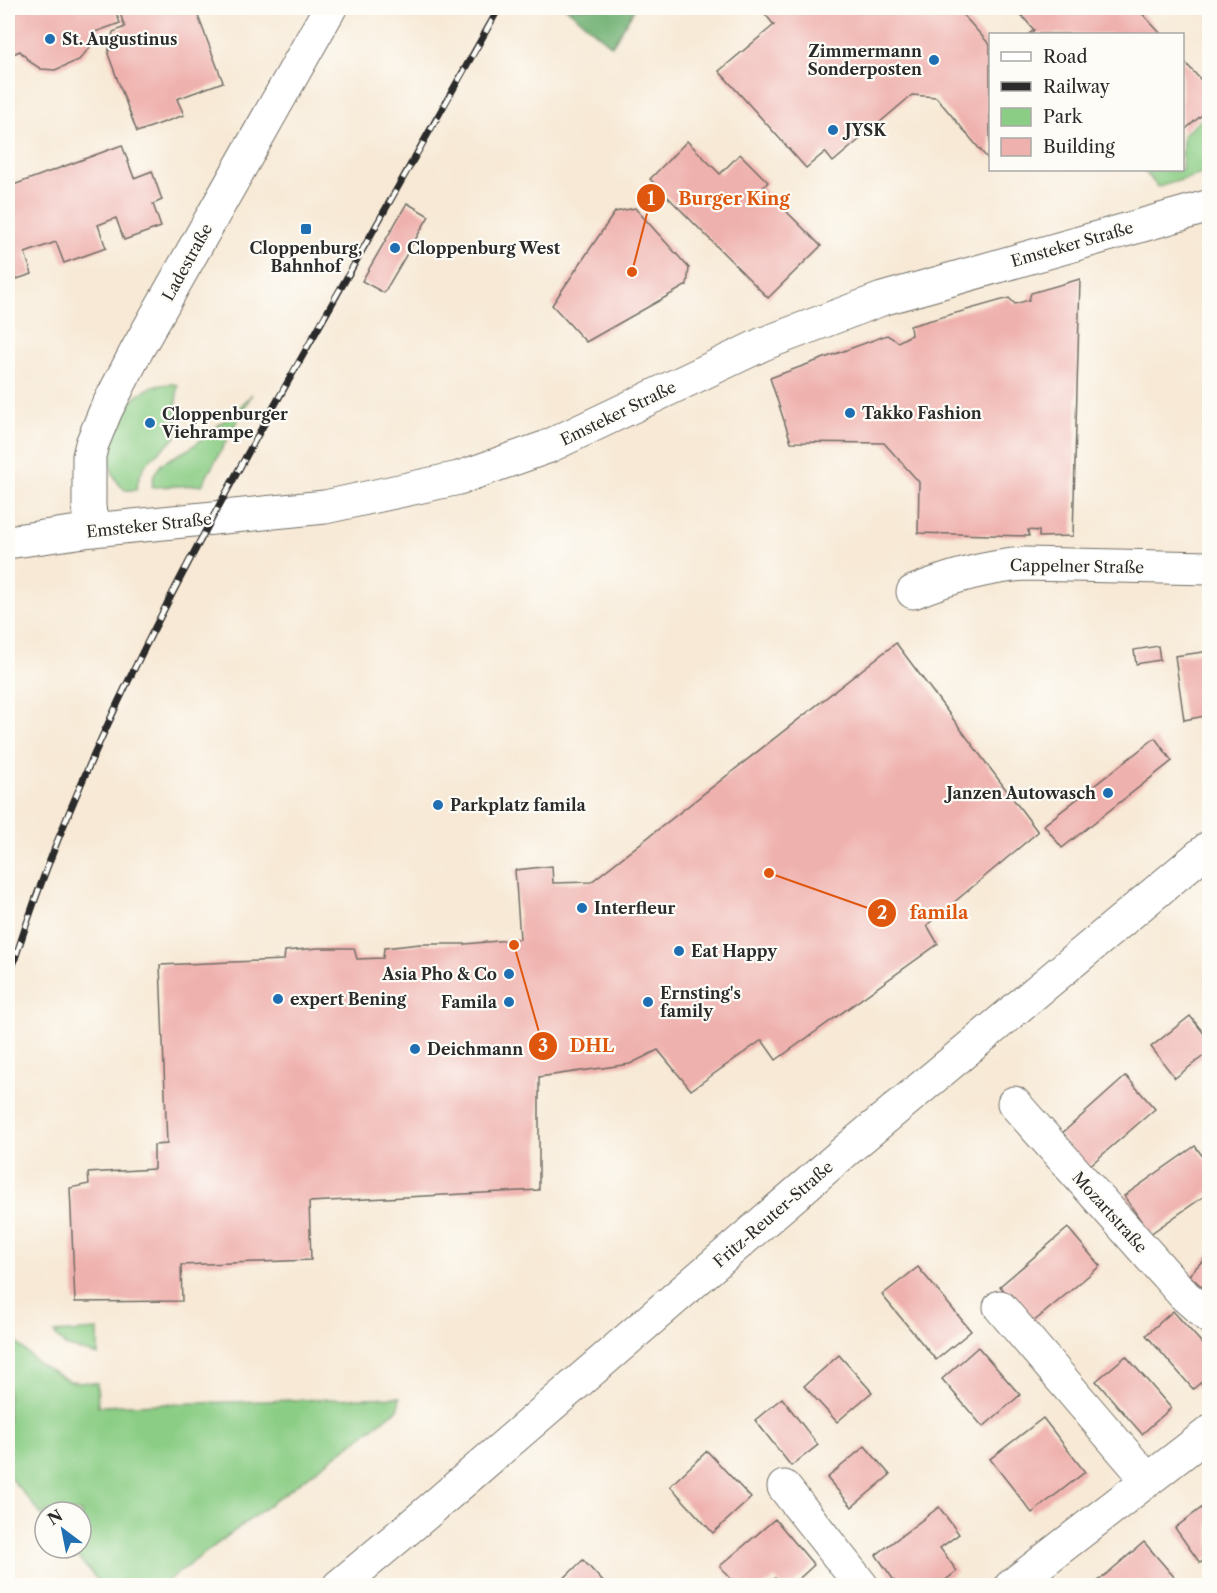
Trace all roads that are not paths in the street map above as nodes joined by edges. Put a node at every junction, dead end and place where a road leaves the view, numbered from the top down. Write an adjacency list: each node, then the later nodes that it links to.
1 (330, 8): 3 (street, Ladestraße)
2 (1209, 206): 3 (street, Emsteker Straße)
3 (92, 530): 4 (street, Emsteker Straße)
4 (8, 542)
5 (1209, 568): 6 (street, Cappelner Straße)
6 (913, 591)
7 (1209, 848): 14 (street, Fritz-Reuter-Straße)
8 (1014, 1102): 10 (street, Mozartstraße)
9 (1000, 1307): 12 (street)
10 (1209, 1318)
11 (1209, 1432): 12 (street)
12 (1147, 1479): 16 (street)
13 (784, 1487): 15 (street)
14 (339, 1586)
15 (862, 1586)
16 (1011, 1586)

